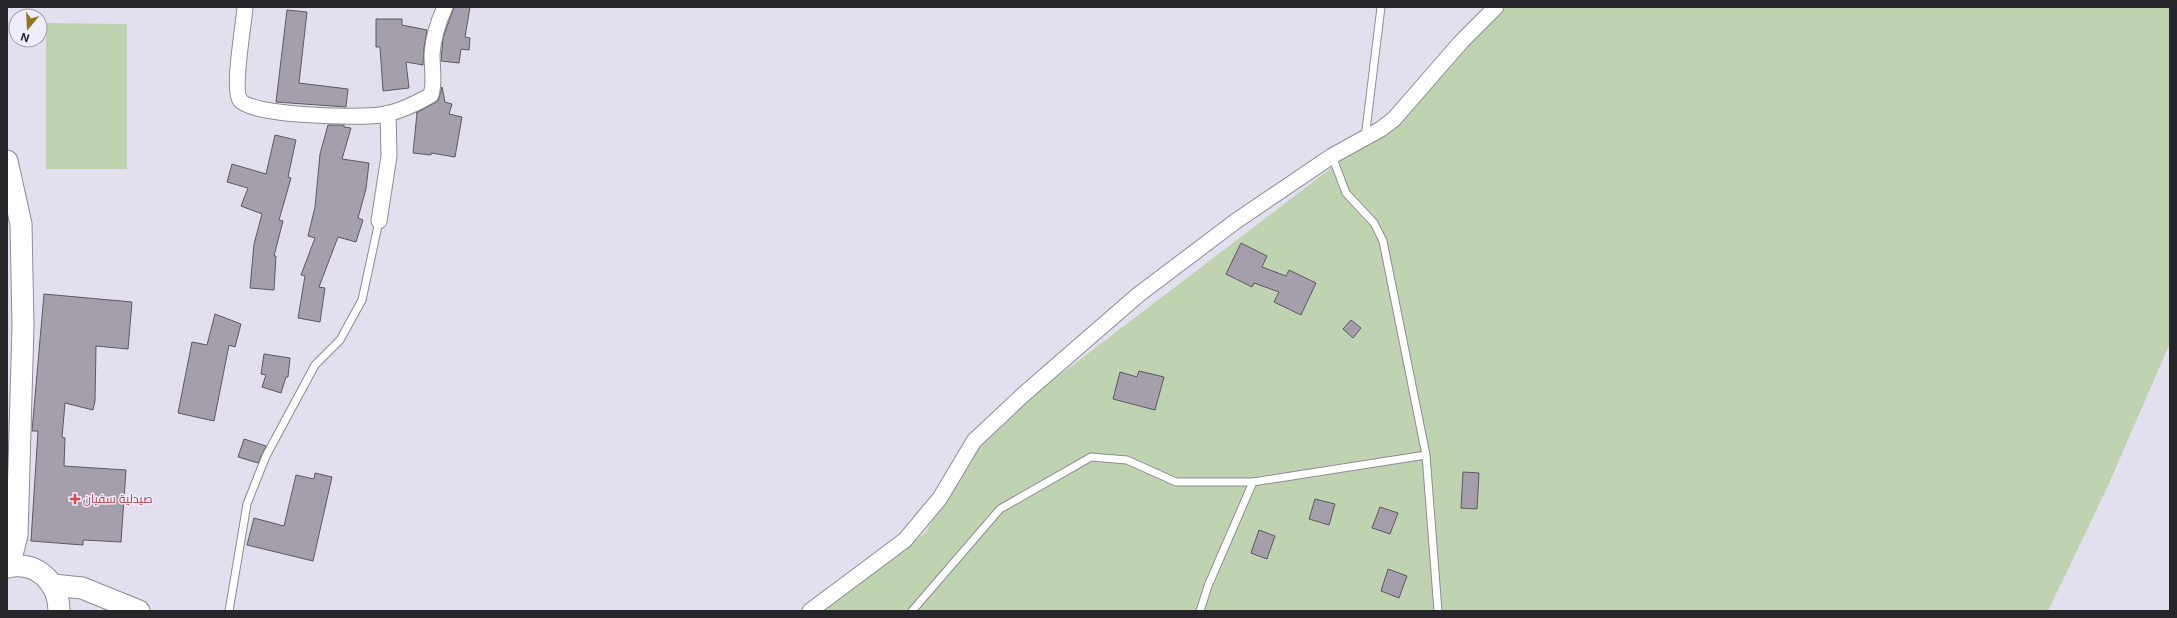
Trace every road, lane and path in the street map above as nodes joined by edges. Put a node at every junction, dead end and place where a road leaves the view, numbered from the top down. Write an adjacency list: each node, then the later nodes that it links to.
1 (245, 7): 5 (street)
2 (445, 7): 5 (street)
3 (1381, 7): 6 (lane)
4 (1496, 7): 6 (street)
5 (388, 113): 9 (street)
6 (1365, 139): 7 (street)
7 (1332, 156): 10 (lane); 17 (street)
8 (7, 161): 12 (street)
9 (379, 221): 16 (lane)
10 (1426, 455): 11 (lane); 20 (lane)
11 (1254, 482): 18 (lane); 19 (lane)
12 (8, 567): 13 (street)
13 (53, 585): 14 (street); 15 (street)
14 (127, 610)
15 (59, 611)
16 (229, 611)
17 (810, 611)
18 (912, 611)
19 (1200, 611)
20 (1438, 611)

